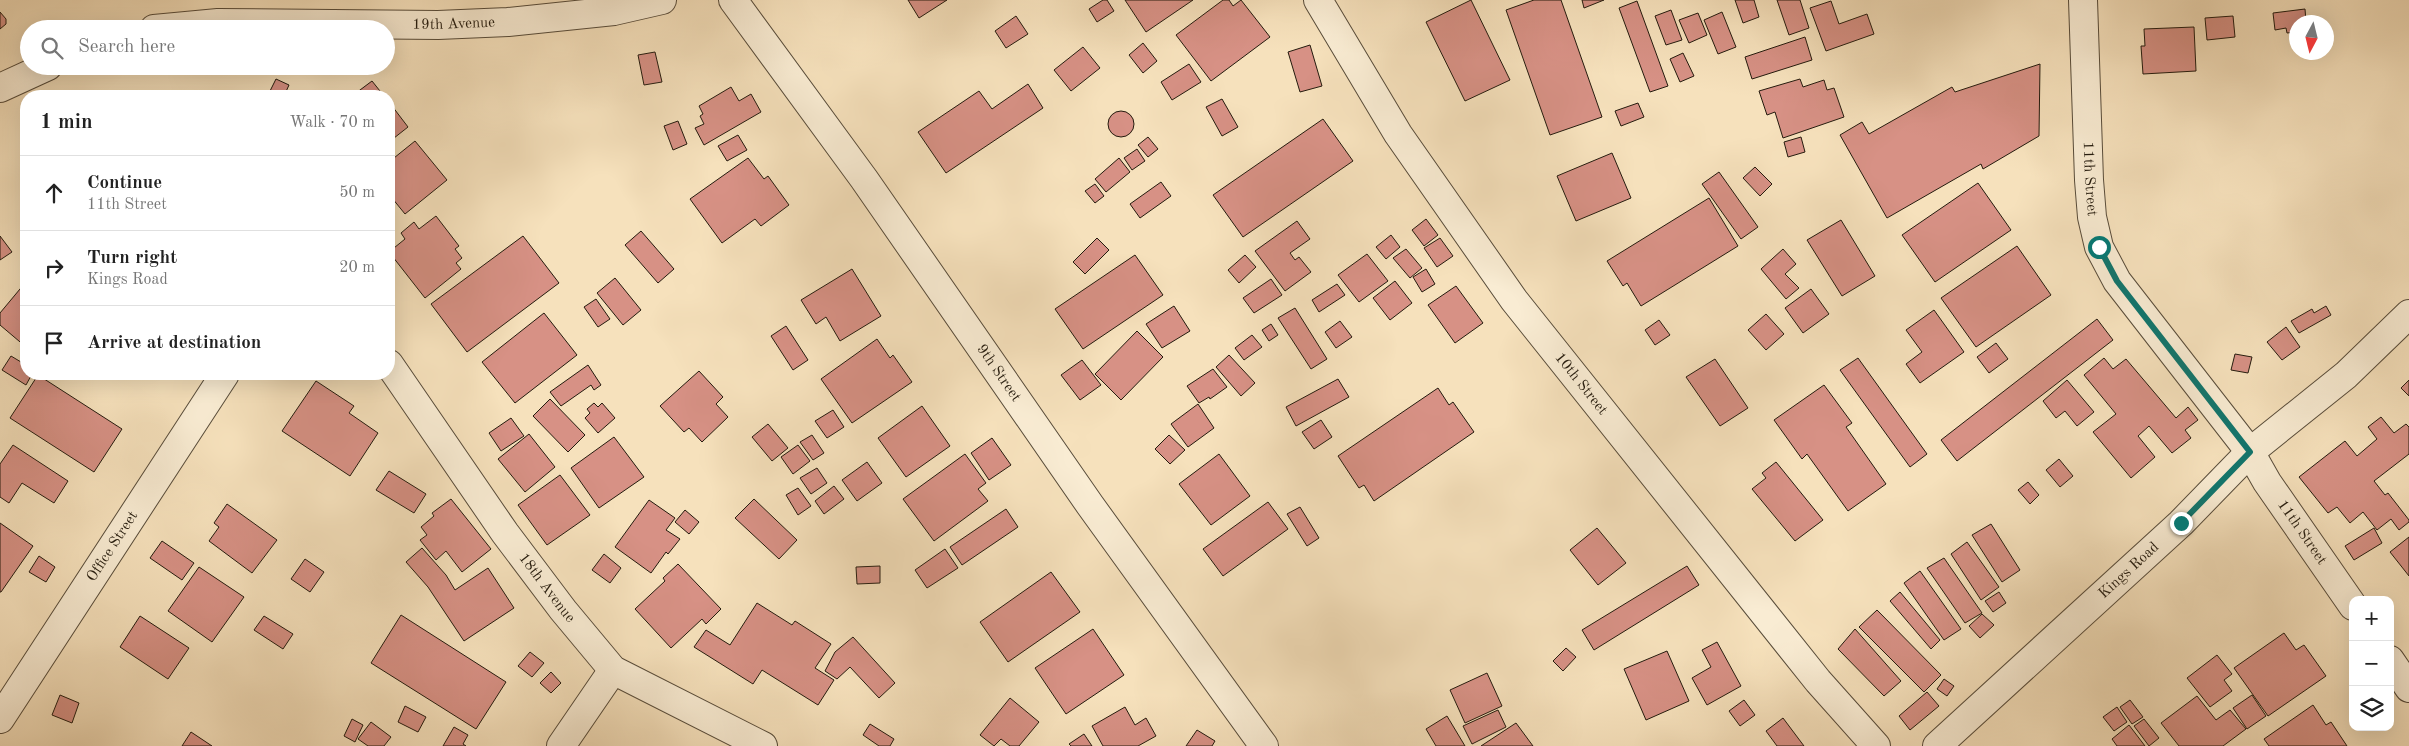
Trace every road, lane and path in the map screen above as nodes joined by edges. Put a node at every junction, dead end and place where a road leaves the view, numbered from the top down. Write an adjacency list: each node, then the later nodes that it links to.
1 (662, 0): 5 (street, 19th Avenue)
2 (733, 0): 19 (street, 9th Street)
3 (1318, 0): 20 (street, 10th Street)
4 (2083, 0): 11 (street, 11th Street)
5 (395, 25)
6 (28, 75): 7 (street)
7 (0, 88)
8 (2409, 314): 11 (street, Kings Road)
9 (395, 373): 14 (street, 18th Avenue)
10 (221, 380): 16 (street, Office Street)
11 (2250, 452): 12 (street, 11th Street); 21 (street, Kings Road)
12 (2349, 600)
13 (2394, 666): 15 (street)
14 (613, 670): 17 (street); 18 (street, 18th Avenue)
15 (2409, 688)
16 (0, 719)
17 (561, 746)
18 (763, 746)
19 (1264, 746)
20 (1876, 746)
21 (1937, 746)

